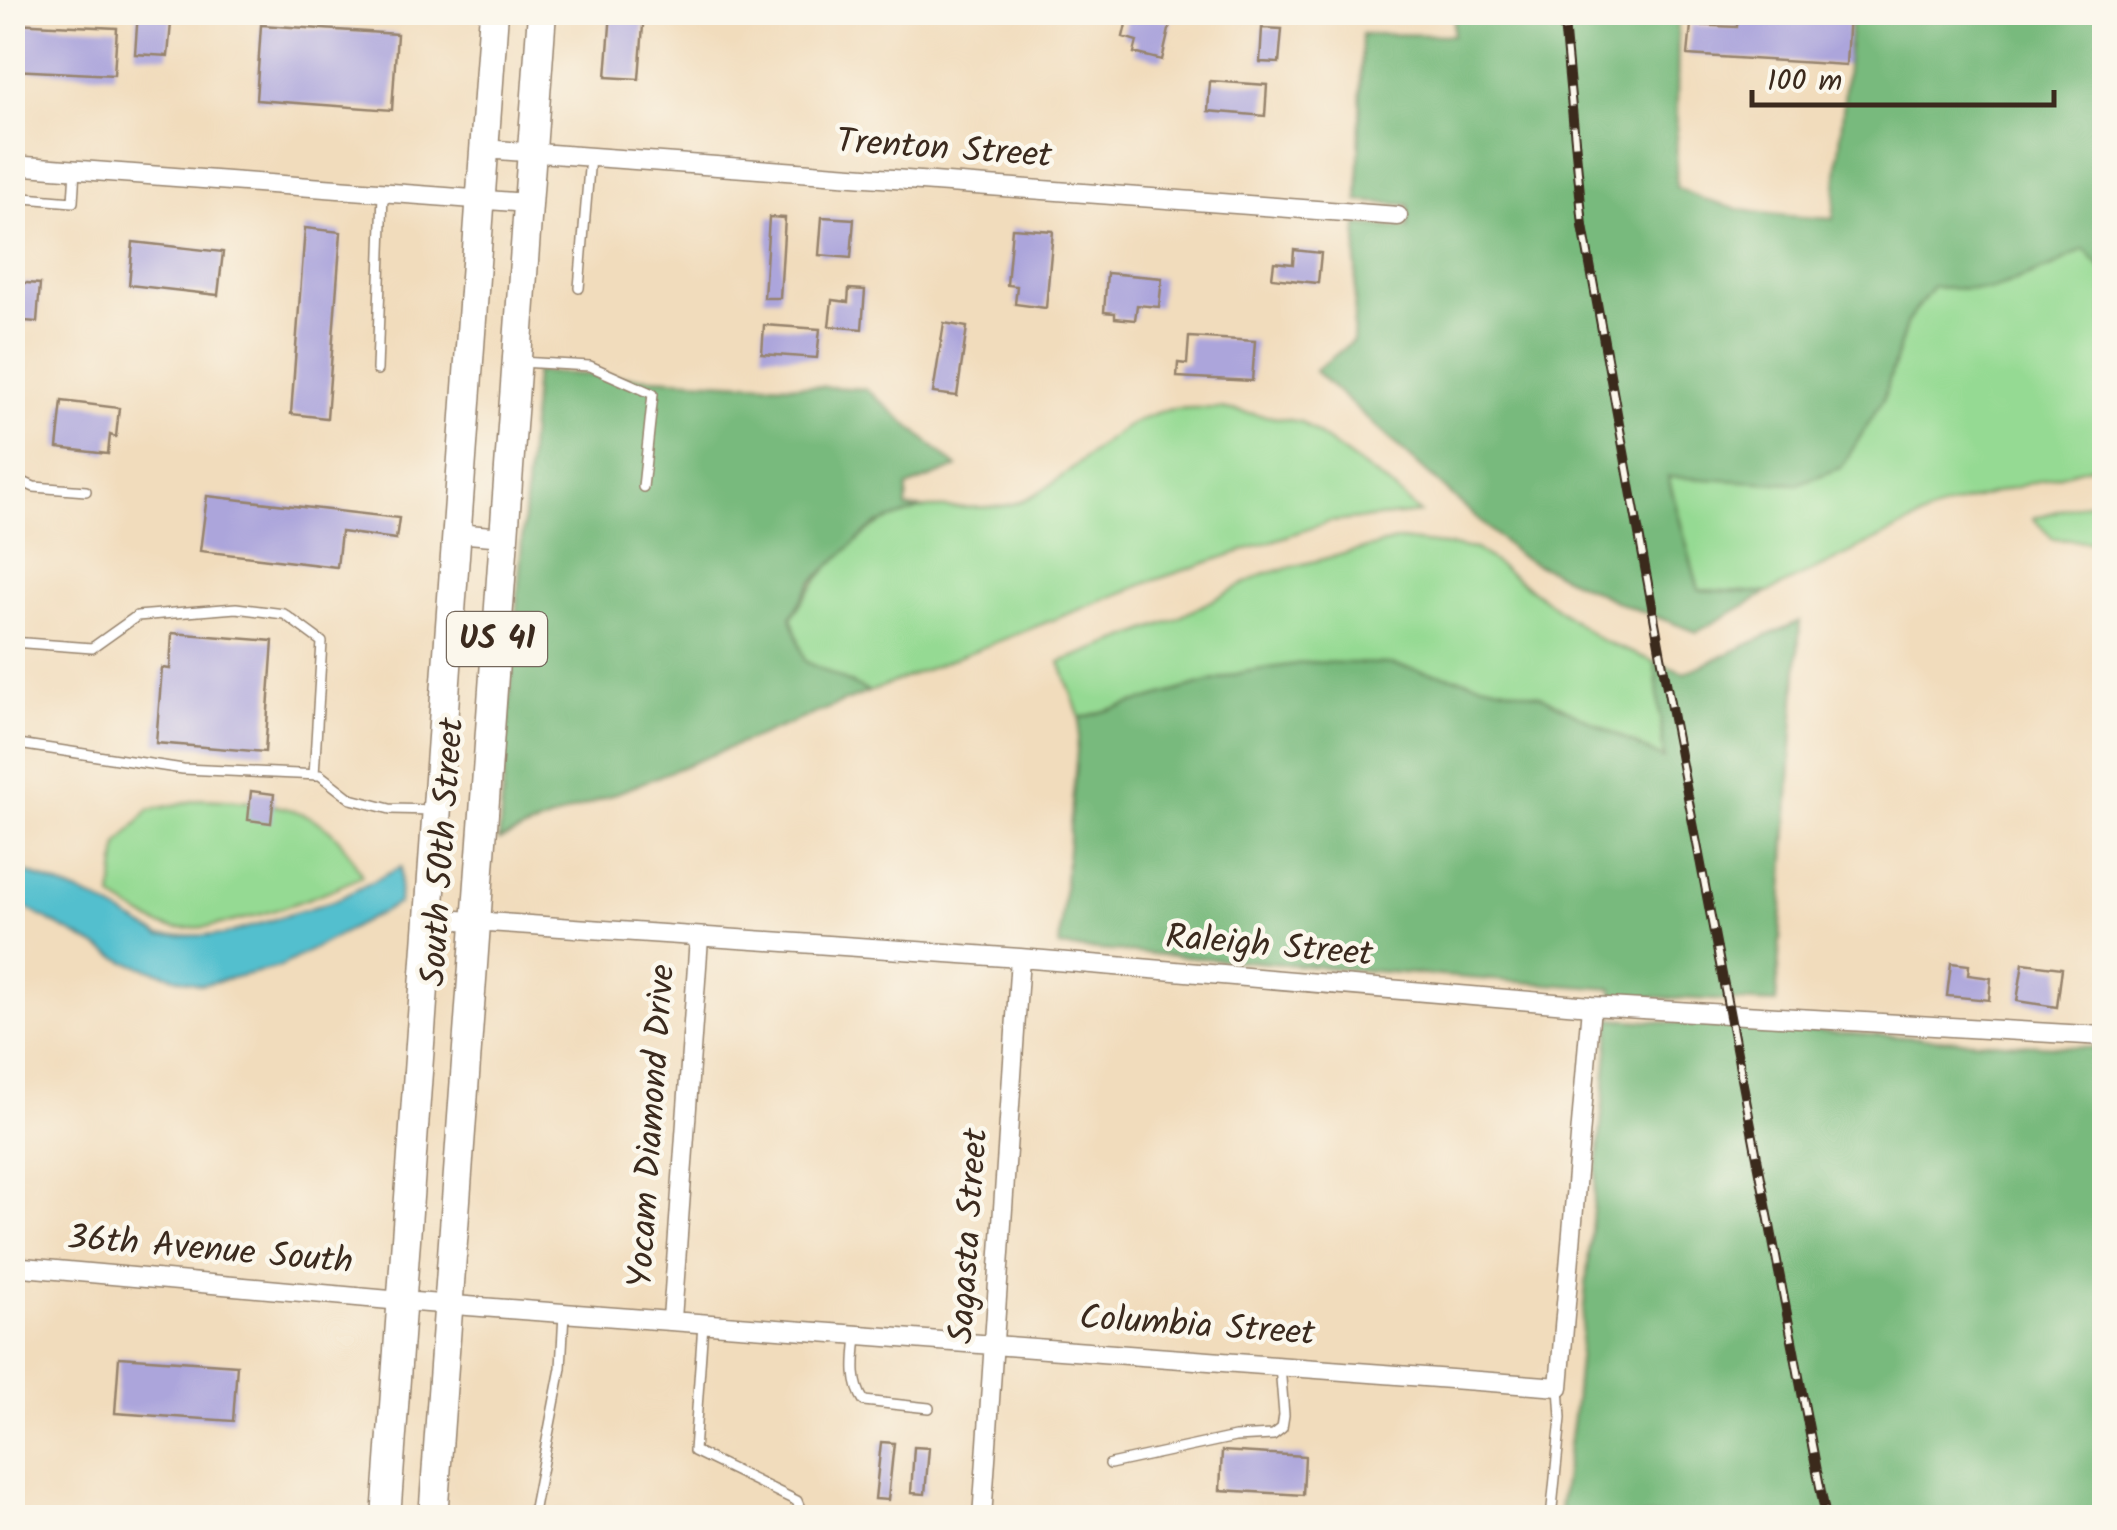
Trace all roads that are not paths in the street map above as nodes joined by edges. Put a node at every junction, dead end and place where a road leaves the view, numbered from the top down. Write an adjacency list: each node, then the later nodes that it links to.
1 (494, 12): 3 (main road, South 50th Street / US 41)
2 (542, 12): 4 (main road, South 50th Street / US 41)
3 (484, 148): 4 (street, Trenton Street); 10 (main road, South 50th Street / US 41)
4 (532, 152): 5 (street, Trenton Street); 11 (main road, South 50th Street / US 41)
5 (590, 157): 12 (street, Trenton Street); 13 (lane)
6 (12, 165): 7 (street)
7 (75, 170): 8 (street); 9 (lane)
8 (383, 191): 10 (street); 15 (lane)
9 (12, 197)
10 (480, 198): 11 (street); 19 (main road, South 50th Street / US 41)
11 (528, 204): 14 (main road, South 50th Street / US 41)
12 (1398, 216)
13 (580, 288)
14 (517, 362): 17 (lane); 20 (main road, South 50th Street / US 41)
15 (378, 370)
16 (12, 477): 18 (lane)
17 (642, 487)
18 (86, 490)
19 (456, 533): 20 (street); 24 (main road, South 50th Street / US 41)
20 (504, 537): 26 (main road, South 50th Street / US 41)
21 (12, 642): 23 (lane)
22 (12, 742): 23 (lane)
23 (314, 775): 24 (lane)
24 (436, 810): 25 (main road, South 50th Street / US 41)
25 (428, 918): 26 (street, Raleigh Street); 32 (main road, South 50th Street / US 41)
26 (476, 922): 27 (street, Raleigh Street); 33 (main road, South 50th Street / US 41)
27 (699, 938): 28 (street, Raleigh Street); 35 (street, Yocam Diamond Drive)
28 (1020, 958): 29 (street, Raleigh Street); 38 (street, Sagasta Street)
29 (1591, 1006): 30 (street, Raleigh Street); 40 (street)
30 (2104, 1036)
31 (12, 1266): 32 (street, 36th Avenue South)
32 (401, 1301): 33 (street, 36th Avenue South); 43 (main road, South 50th Street / US 41)
33 (449, 1304): 34 (street, Columbia Street); 44 (main road, South 50th Street / US 41)
34 (564, 1312): 35 (street, Columbia Street); 45 (lane)
35 (672, 1319): 36 (street, Columbia Street)
36 (704, 1321): 37 (street, Columbia Street); 46 (lane)
37 (857, 1333): 38 (street, Columbia Street); 41 (lane)
38 (996, 1344): 39 (street, Columbia Street); 47 (street, Sagasta Street)
39 (1280, 1366): 40 (street, Columbia Street); 42 (lane)
40 (1559, 1387): 48 (lane)
41 (928, 1408)
42 (1110, 1464)
43 (386, 1518)
44 (433, 1518)
45 (532, 1518)
46 (804, 1518)
47 (982, 1518)
48 (1551, 1518)

